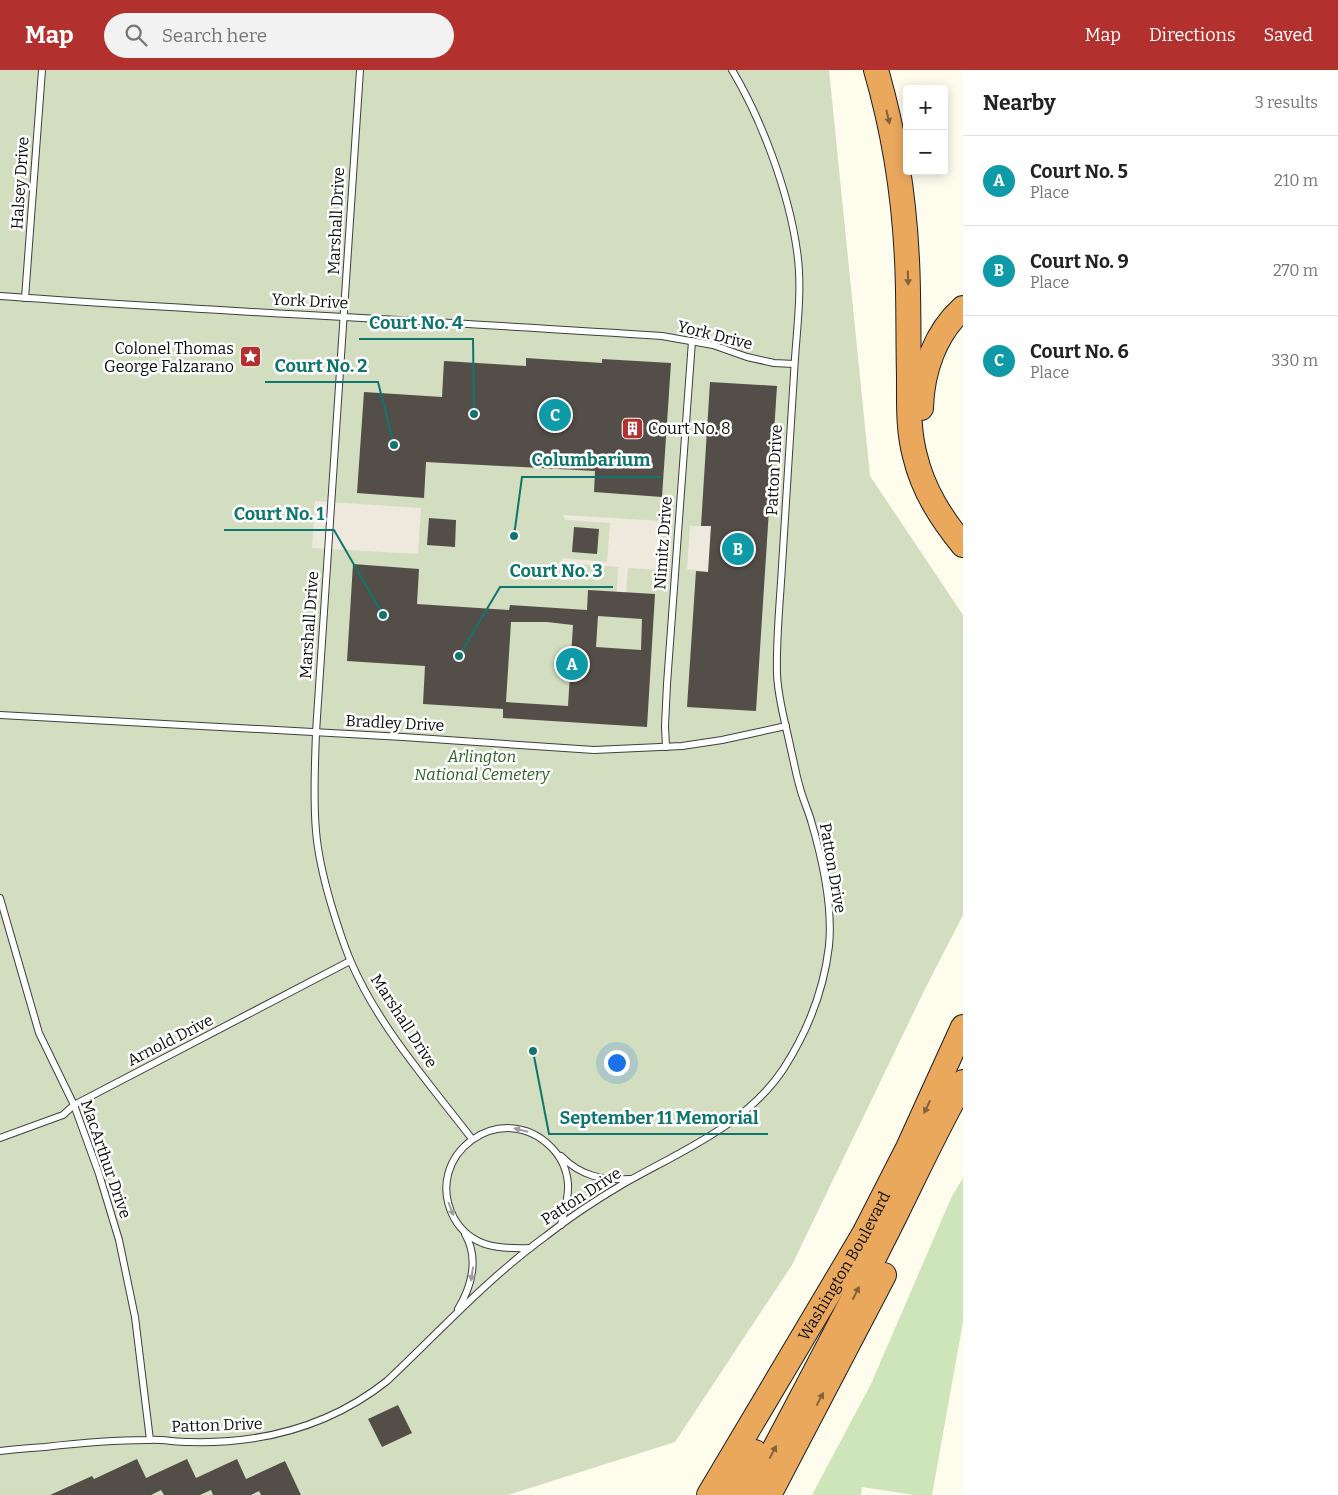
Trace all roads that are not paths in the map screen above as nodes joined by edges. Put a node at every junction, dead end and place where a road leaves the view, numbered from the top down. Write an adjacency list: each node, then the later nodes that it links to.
1 (42, 70): 7 (lane, Halsey Drive)
2 (360, 70): 9 (lane, Marshall Drive)
3 (732, 70): 11 (lane, Patton Drive)
4 (876, 70): 12 (highway, one-way to 12)
5 (963, 295): 12 (highway)
6 (0, 296): 7 (lane, York Drive)
7 (25, 298): 9 (lane, York Drive)
8 (963, 308): 13 (highway)
9 (344, 317): 10 (lane, York Drive); 17 (lane, Marshall Drive)
10 (692, 341): 11 (lane, York Drive); 18 (lane, Nimitz Drive)
11 (794, 364): 16 (lane, Patton Drive)
12 (909, 407): 14 (highway)
13 (963, 524)
14 (963, 545)
15 (0, 715): 17 (lane, Bradley Drive)
16 (786, 726): 18 (lane, Bradley Drive); 28 (lane, Patton Drive)
17 (316, 732): 18 (lane, Bradley Drive); 20 (lane, Marshall Drive)
18 (666, 747)
19 (0, 898): 24 (lane, MacArthur Drive)
20 (350, 961): 24 (lane, Arnold Drive); 26 (lane, Marshall Drive)
21 (963, 1026): 31 (highway, Washington Boulevard, one-way to 31)
22 (963, 1082): 39 (highway, one-way to 22)
23 (963, 1091): 36 (highway, Washington Boulevard, one-way to 23)
24 (74, 1105): 25 (lane, Arnold Drive); 34 (lane, MacArthur Drive)
25 (0, 1138)
26 (472, 1139): 27 (lane, one-way to 26); 30 (lane, one-way to 30)
27 (555, 1150): 28 (lane); 29 (lane)
28 (633, 1179): 29 (lane, Patton Drive)
29 (561, 1225): 32 (lane, Patton Drive)
30 (462, 1228): 32 (lane); 33 (lane, one-way to 33)
31 (864, 1234): 37 (highway, Washington Boulevard); 38 (highway)
32 (530, 1248): 33 (lane, Patton Drive)
33 (453, 1318): 34 (lane, Patton Drive)
34 (150, 1440): 35 (lane, Patton Drive)
35 (0, 1451)
36 (774, 1488)
37 (709, 1495)
38 (731, 1495)
39 (750, 1495)

